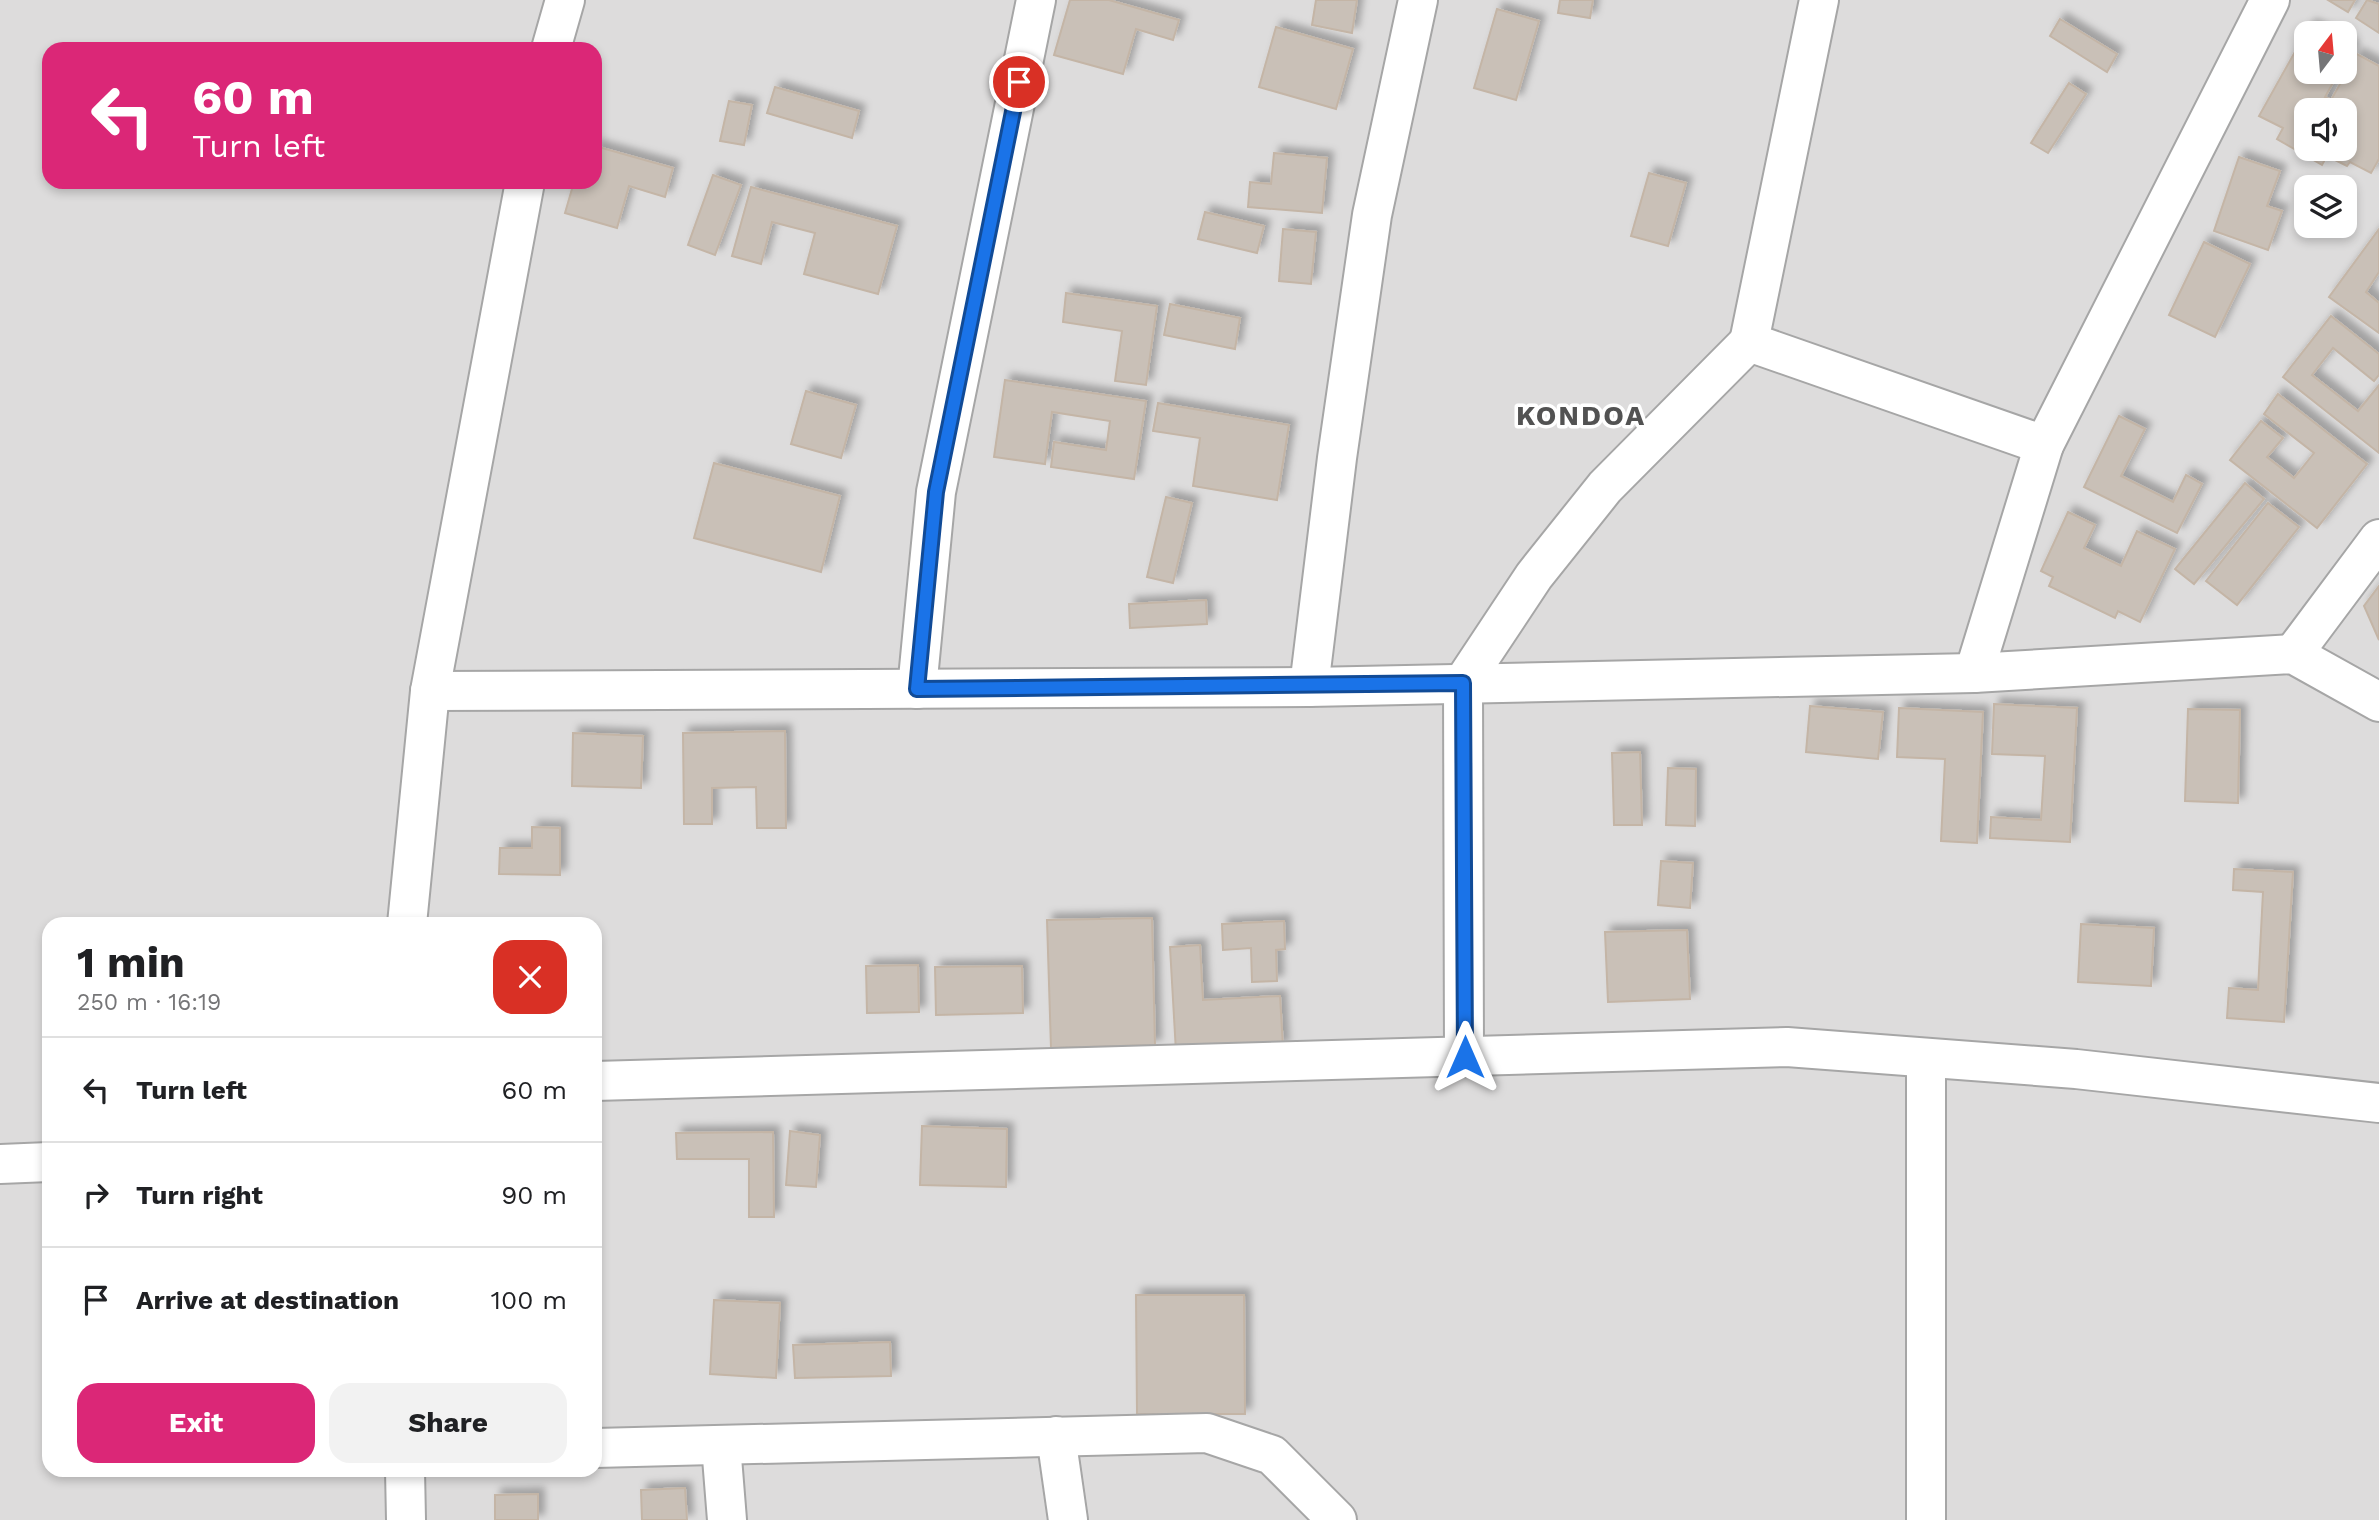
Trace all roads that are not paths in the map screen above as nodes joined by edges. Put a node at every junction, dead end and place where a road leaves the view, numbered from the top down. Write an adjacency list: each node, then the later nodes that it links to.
1 (565, 0): 6 (street)
2 (1036, 0): 15 (street)
3 (1418, 0): 14 (street)
4 (1819, 0): 8 (street)
5 (2270, 0): 9 (street)
6 (553, 42)
7 (524, 189): 16 (street)
8 (1749, 342): 9 (street); 13 (street)
9 (2044, 445): 12 (street)
10 (2379, 539): 11 (street)
11 (2293, 654): 12 (street); 17 (street)
12 (1974, 673): 13 (street)
13 (1463, 683): 14 (street); 19 (street)
14 (1308, 687): 15 (street)
15 (917, 689): 16 (street)
16 (430, 691): 18 (street)
17 (2379, 702)
18 (408, 917)
19 (1465, 1057): 20 (street); 21 (street)
20 (1926, 1058): 22 (street); 33 (street)
21 (602, 1081)
22 (2379, 1103)
23 (42, 1162): 24 (street)
24 (0, 1164)
25 (1056, 1436): 26 (street); 31 (street); 32 (street)
26 (720, 1445): 27 (street); 30 (street)
27 (602, 1448)
28 (405, 1477): 29 (street)
29 (406, 1520)
30 (727, 1520)
31 (1068, 1520)
32 (1337, 1520)
33 (1926, 1520)

